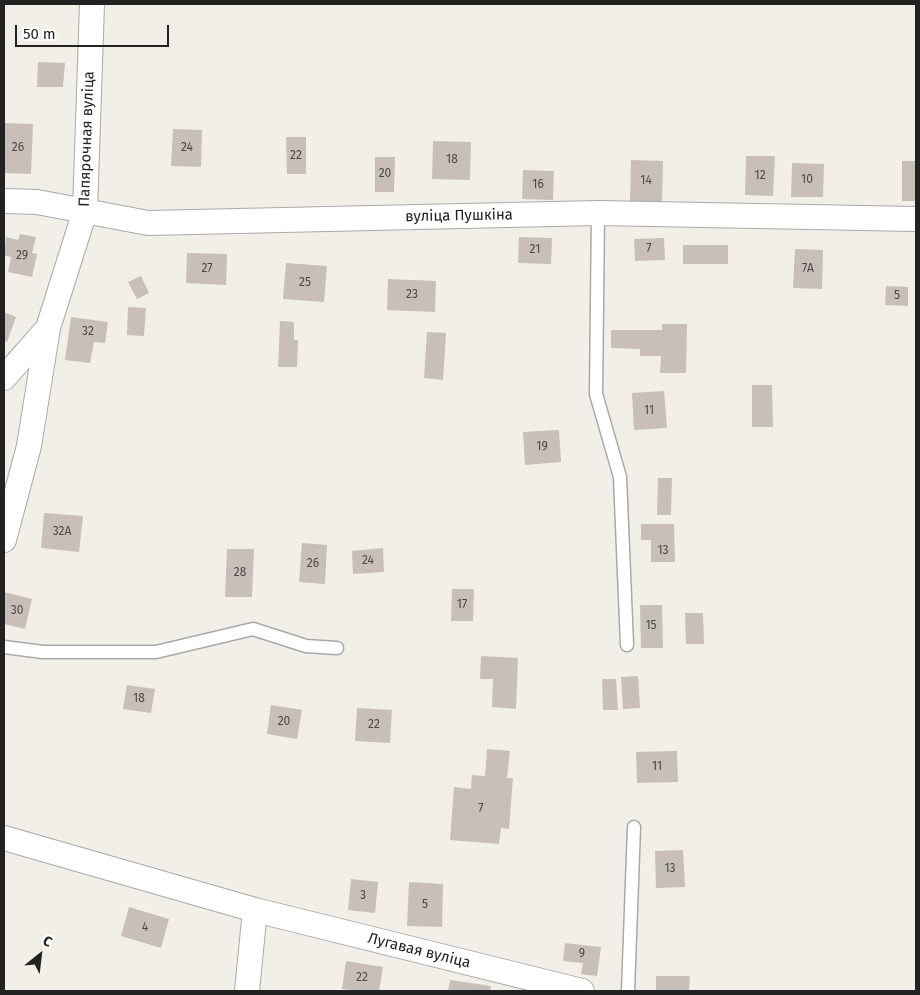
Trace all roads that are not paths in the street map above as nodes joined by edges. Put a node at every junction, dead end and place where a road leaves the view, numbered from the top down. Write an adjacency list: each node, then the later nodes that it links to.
1 (92, 4): 3 (street, Папярочная вуліца)
2 (4, 201): 3 (street, вуліца Пушкіна)
3 (86, 211): 4 (street, вуліца Пушкіна); 6 (street, Папярочная вуліца)
4 (598, 213): 5 (street, вуліца Пушкіна); 9 (lane)
5 (916, 218)
6 (48, 328): 7 (street, Папярочная вуліца); 8 (street, Папярочная вуліца)
7 (4, 378)
8 (4, 540)
9 (627, 645)
10 (4, 646): 11 (lane)
11 (337, 648)
12 (634, 827): 17 (lane)
13 (4, 838): 14 (street, Лугавая вуліца)
14 (255, 910): 15 (street); 16 (street, Лугавая вуліца)
15 (247, 991)
16 (582, 991)
17 (628, 991)

